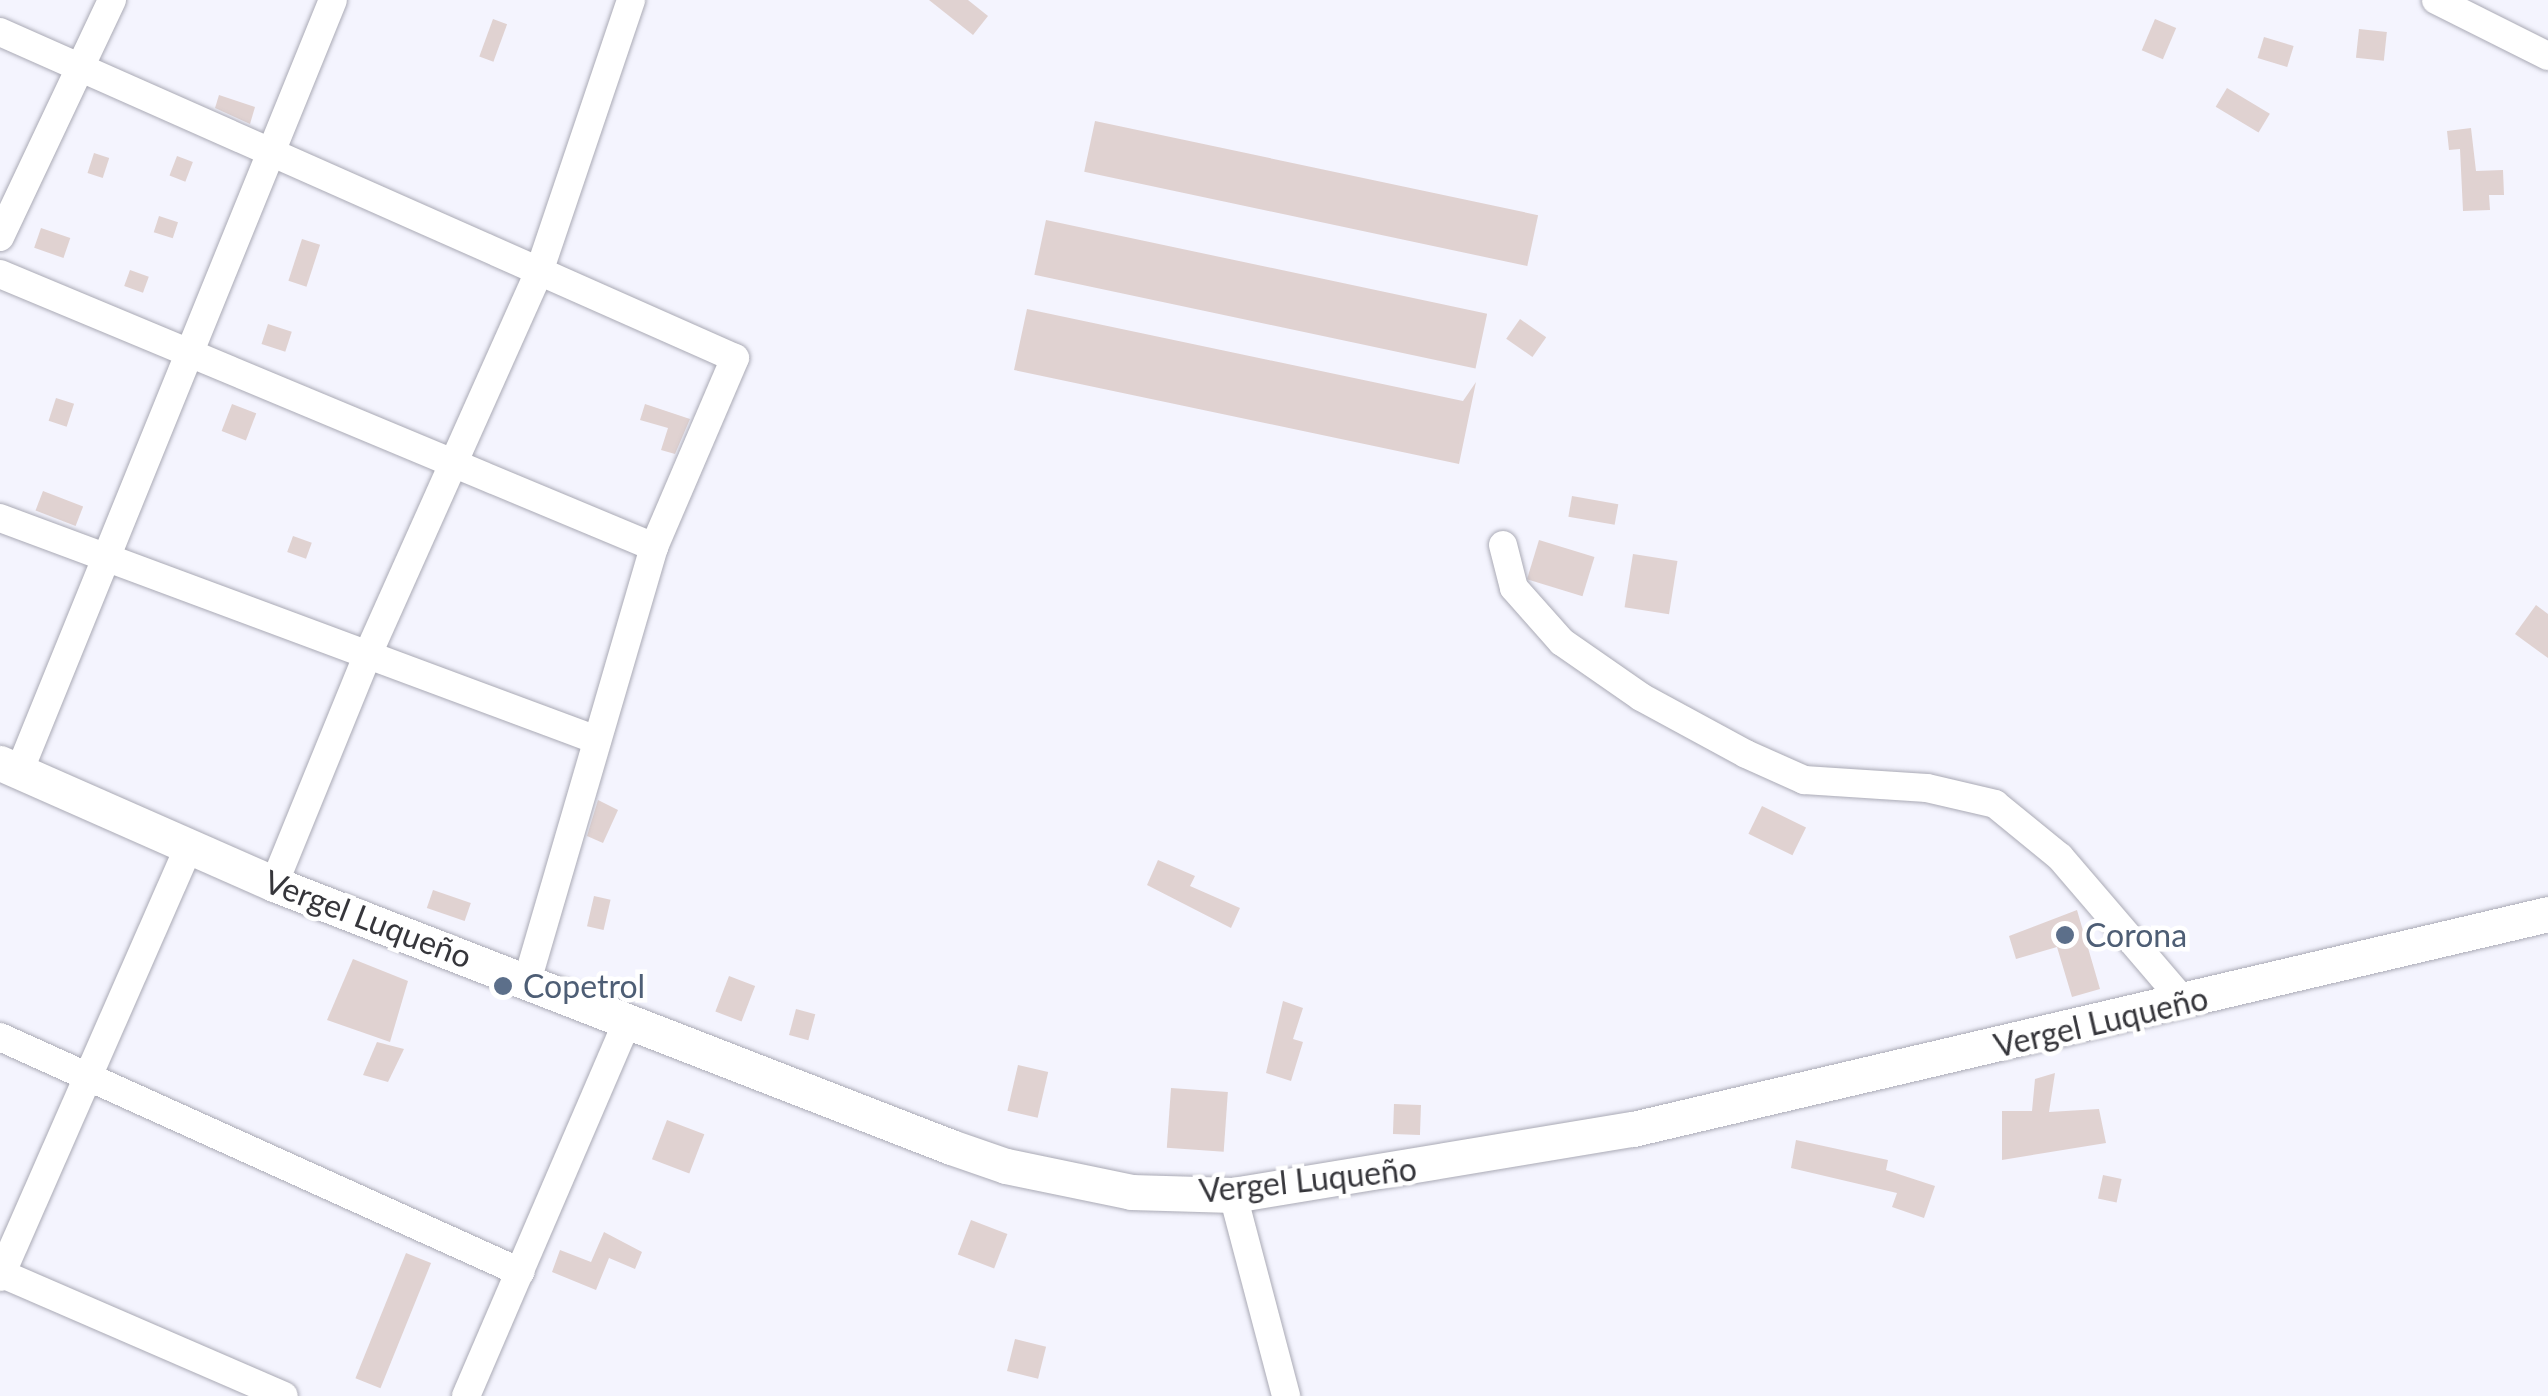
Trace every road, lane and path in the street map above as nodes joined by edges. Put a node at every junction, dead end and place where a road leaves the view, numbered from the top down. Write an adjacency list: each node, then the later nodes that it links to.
1 (112, 0): 7 (street)
2 (334, 0): 8 (street)
3 (631, 0): 10 (street)
4 (2436, 0): 6 (street)
5 (0, 32): 7 (street)
6 (2548, 56)
7 (77, 71): 8 (street); 9 (street)
8 (270, 155): 10 (street); 12 (street)
9 (0, 237)
10 (539, 272): 13 (street); 16 (street)
11 (0, 274): 12 (street)
12 (190, 354): 13 (street); 17 (street)
13 (453, 464): 16 (street); 18 (street)
14 (0, 518): 17 (street)
15 (1502, 545): 25 (street)
16 (654, 547): 19 (street)
17 (106, 557): 18 (street); 20 (street)
18 (368, 654): 19 (street); 22 (street)
19 (597, 740): 24 (street)
20 (10, 768): 21 (main road, Vergel Luqueño)
21 (188, 846): 22 (main road, Vergel Luqueño); 28 (street)
22 (274, 884): 24 (main road, Vergel Luqueño)
23 (2548, 914): 25 (main road, Vergel Luqueño)
24 (527, 980): 26 (main road, Vergel Luqueño)
25 (2185, 1003): 29 (main road, Vergel Luqueño)
26 (628, 1019): 29 (main road, Vergel Luqueño); 30 (street)
27 (0, 1036): 28 (street)
28 (88, 1076): 30 (street); 31 (street)
29 (1233, 1195): 34 (street)
30 (520, 1272): 33 (street)
31 (1, 1274): 32 (street)
32 (284, 1396)
33 (466, 1396)
34 (1286, 1396)

